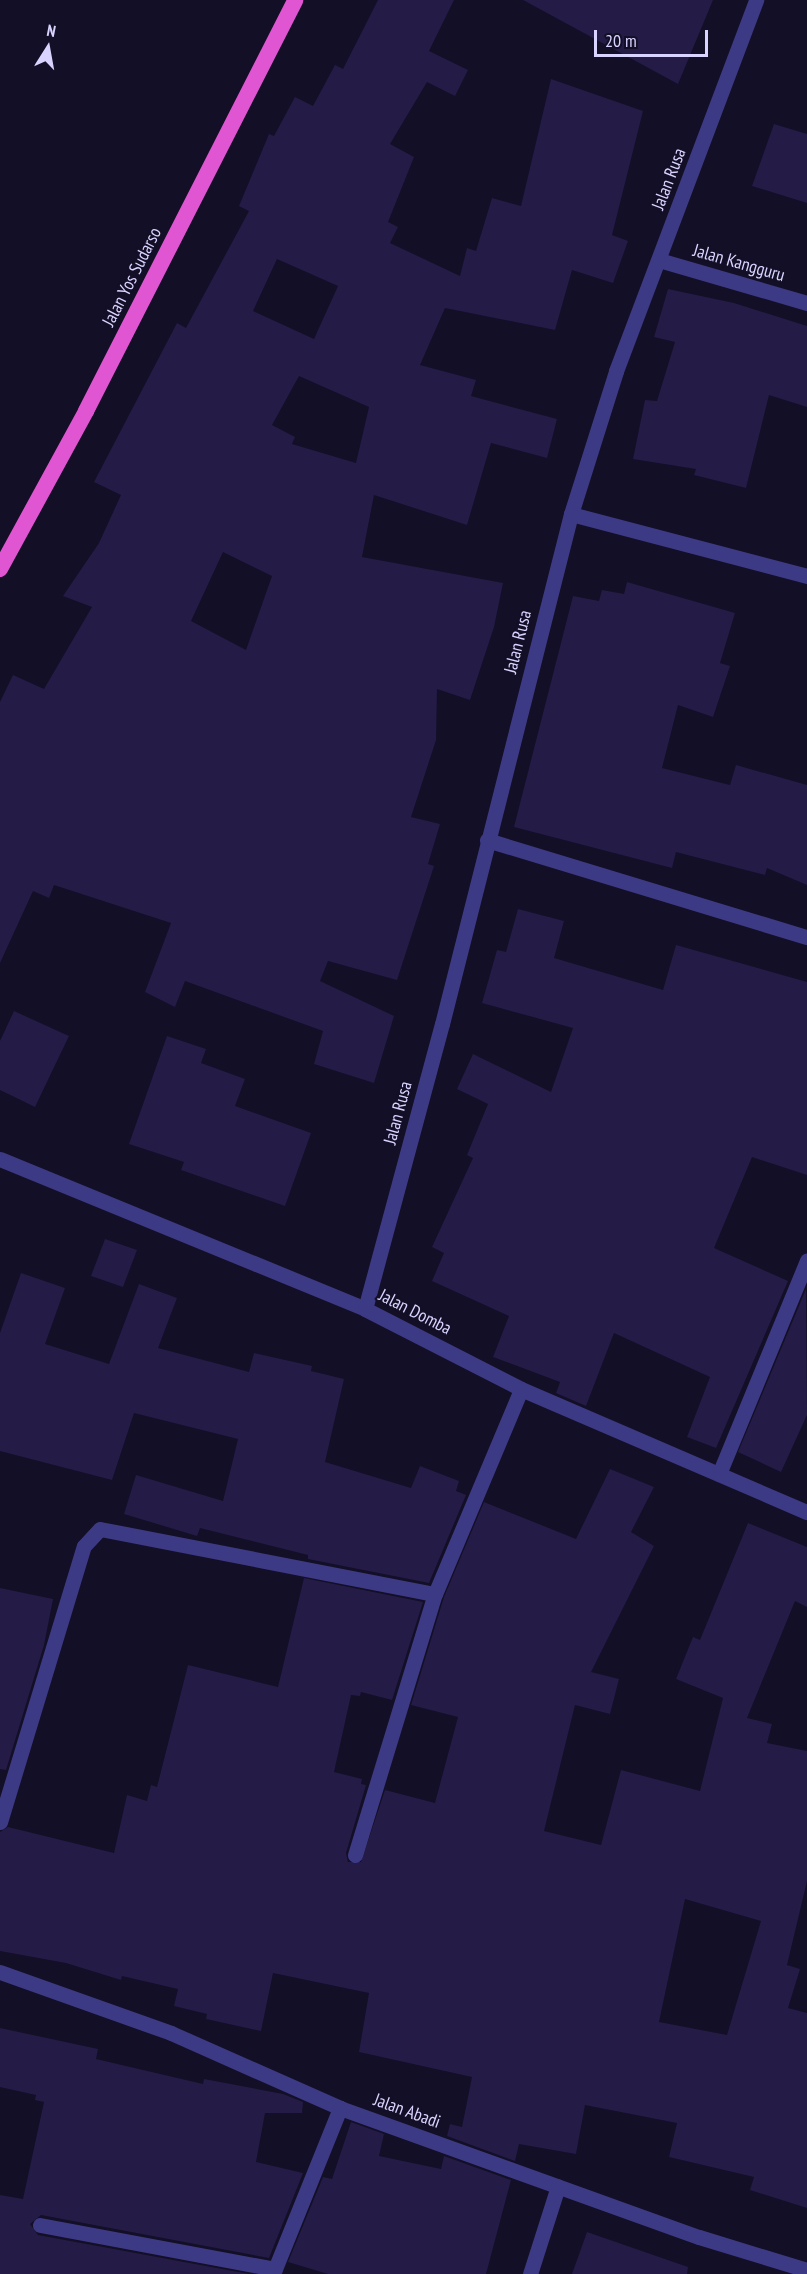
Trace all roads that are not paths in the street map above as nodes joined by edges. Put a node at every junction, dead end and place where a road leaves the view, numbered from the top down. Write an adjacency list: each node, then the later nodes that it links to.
1 (295, 0): 6 (highway, Jalan Yos Sudarso)
2 (756, 0): 3 (street, Jalan Rusa)
3 (659, 260): 4 (street, Jalan Kangguru); 5 (street, Jalan Rusa)
4 (807, 303)
5 (571, 514): 7 (street); 8 (street, Jalan Rusa)
6 (0, 569)
7 (807, 576)
8 (487, 840): 9 (street); 12 (street, Jalan Rusa)
9 (807, 937)
10 (0, 1159): 12 (street, Jalan Domba)
11 (807, 1260): 14 (street)
12 (365, 1309): 13 (street, Jalan Domba)
13 (521, 1389): 14 (street, Jalan Domba); 16 (street)
14 (719, 1474): 15 (street, Jalan Domba)
15 (807, 1512)
16 (435, 1594): 17 (street); 18 (street)
17 (0, 1822)
18 (355, 1855)
19 (0, 1972): 20 (street, Jalan Abadi)
20 (340, 2108): 21 (street, Jalan Abadi); 22 (street)
21 (558, 2186): 23 (street, Jalan Abadi); 24 (street)
22 (40, 2225)
23 (797, 2270)
24 (530, 2274)

